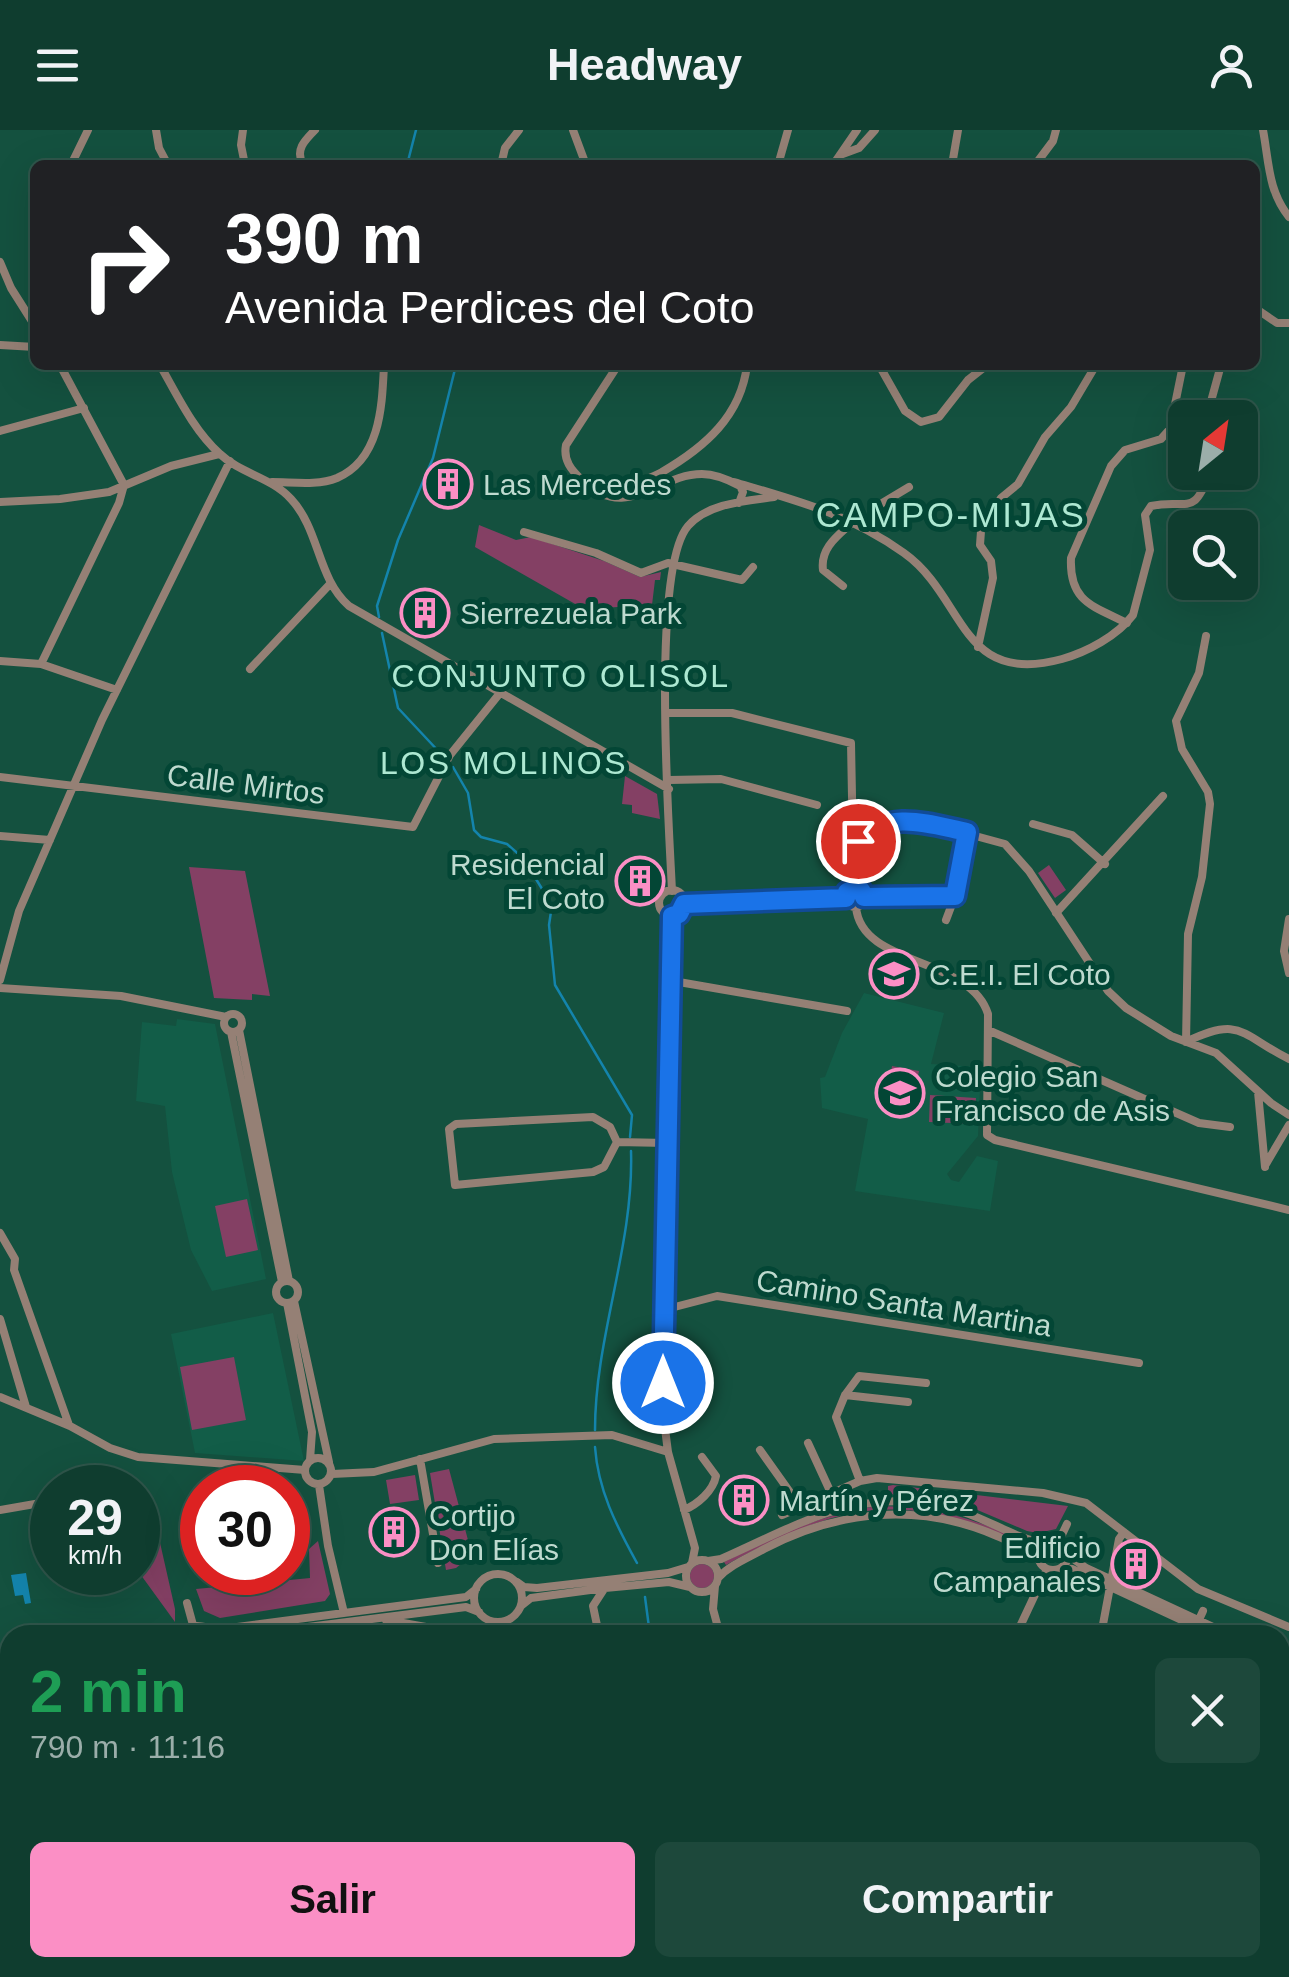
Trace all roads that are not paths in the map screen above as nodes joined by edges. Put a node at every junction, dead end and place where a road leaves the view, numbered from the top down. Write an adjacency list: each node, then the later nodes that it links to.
1 (88, 130): 14 (street)
2 (156, 130): 15 (street)
3 (243, 130): 16 (street)
4 (315, 130): 17 (street)
5 (519, 130): 18 (street)
6 (573, 130): 19 (street)
7 (788, 130): 20 (street)
8 (856, 130): 13 (street)
9 (875, 130): 13 (street)
10 (958, 130): 22 (street)
11 (1056, 130): 23 (street)
12 (1262, 130): 24 (street)
13 (840, 155): 21 (street)
14 (73, 160)
15 (165, 160)
16 (243, 160)
17 (301, 160)
18 (502, 160)
19 (584, 160)
20 (779, 160)
21 (836, 160)
22 (953, 160)
23 (1037, 160)
24 (1289, 218)
25 (0, 262): 27 (street)
26 (1260, 311): 28 (street)
27 (30, 318)
28 (1289, 323)
29 (0, 345): 30 (street)
30 (30, 346)
31 (63, 370): 42 (street)
32 (163, 370): 44 (street)
33 (384, 370): 46 (street)
34 (615, 370): 52 (street)
35 (745, 370): 52 (street)
36 (882, 370): 37 (street)
37 (981, 370)
38 (1093, 370): 64 (street)
39 (1182, 370): 62 (street)
40 (1220, 370): 41 (street)
41 (1211, 400)
42 (84, 408): 43 (street); 48 (street)
43 (0, 431)
44 (219, 454): 45 (street); 48 (street)
45 (230, 461): 46 (street); 68 (street)
46 (272, 482): 60 (street)
47 (734, 482): 51 (street); 52 (street); 54 (street)
48 (124, 485): 53 (street); 66 (street)
49 (908, 487): 56 (street)
50 (1201, 490): 62 (street)
51 (779, 496): 54 (street); 55 (street)
52 (624, 497)
53 (0, 502)
54 (738, 502): 58 (street)
55 (854, 521): 56 (street); 61 (street)
56 (866, 527): 64 (street)
57 (524, 532): 58 (street)
58 (674, 564): 59 (street); 70 (street)
59 (753, 567)
60 (330, 584): 67 (street); 69 (street)
61 (844, 586)
62 (1126, 623): 64 (street)
63 (1206, 636): 101 (street)
64 (978, 647)
65 (0, 661): 66 (street)
66 (41, 664): 68 (street)
67 (250, 669)
68 (117, 690): 73 (street)
69 (500, 693): 72 (street); 73 (street, Calle Mirtos)
70 (666, 713): 72 (street); 80 (street)
71 (0, 777): 73 (street, Calle Mirtos)
72 (669, 785): 75 (street); 83 (street)
73 (74, 786): 79 (street)
74 (1164, 796): 81 (street)
75 (816, 804)
76 (1032, 824): 81 (street)
77 (967, 832): 80 (street); 84 (street); 89 (street)
78 (0, 836): 79 (street)
79 (50, 840): 94 (street)
80 (852, 854): 82 (street)
81 (1105, 864): 89 (street)
82 (855, 888): 85 (street); 86 (street)
83 (672, 890): 87 (street); 90 (street)
84 (955, 896): 85 (street); 92 (street)
85 (864, 897): 88 (street)
86 (846, 898): 87 (street); 88 (street)
87 (684, 904): 90 (street)
88 (856, 907): 99 (street)
89 (1056, 913): 101 (street)
90 (672, 916): 95 (street)
91 (1289, 919): 93 (street)
92 (946, 920)
93 (1289, 973)
94 (0, 980)
95 (673, 981): 97 (street); 108 (street)
96 (0, 988): 98 (street)
97 (848, 1011)
98 (226, 1017): 100 (street); 100 (street)
99 (988, 1030): 106 (street); 109 (street)
100 (235, 1031): 111 (street)
101 (1186, 1042): 102 (street); 103 (street)
102 (1289, 1060)
103 (1258, 1091): 104 (street); 105 (street)
104 (1289, 1115)
105 (1289, 1125)
106 (1230, 1127)
107 (617, 1142): 107 (street); 108 (street)
108 (668, 1143): 113 (street)
109 (1289, 1210)
110 (0, 1232): 121 (street)
111 (286, 1282): 112 (street); 112 (street)
112 (290, 1302): 127 (street); 128 (street)
113 (663, 1310): 115 (street, Camino Santa Martina); 124 (street)
114 (0, 1320): 120 (street)
115 (1139, 1363)
116 (926, 1383): 117 (street)
117 (845, 1395): 119 (street); 133 (street)
118 (0, 1397): 120 (street)
119 (908, 1402)
120 (26, 1406): 121 (street)
121 (70, 1426): 129 (street)
122 (808, 1443): 136 (street)
123 (760, 1450): 139 (street)
124 (668, 1452): 126 (street); 141 (street)
125 (702, 1456): 141 (street)
126 (420, 1459): 131 (street); 152 (street)
127 (310, 1460): 128 (street); 130 (street)
128 (329, 1462): 131 (street)
129 (235, 1465)
130 (308, 1465)
131 (332, 1474): 135 (street)
132 (877, 1478): 133 (street); 137 (street); 145 (street)
133 (860, 1481): 136 (street)
134 (310, 1482): 135 (street)
135 (319, 1485): 167 (street)
136 (831, 1493): 139 (street)
137 (877, 1502): 143 (street); 147 (street)
138 (30, 1505): 140 (street)
139 (800, 1506): 142 (street); 143 (street)
140 (0, 1510)
141 (684, 1510): 148 (street)
142 (782, 1515)
143 (807, 1518): 151 (street)
144 (1067, 1524): 146 (street)
145 (1124, 1532): 158 (street); 181 (street)
146 (1059, 1541): 147 (street); 149 (street)
147 (1043, 1543): 150 (street)
148 (694, 1548): 151 (street); 153 (street)
149 (1068, 1554): 154 (street); 158 (street)
150 (1038, 1558): 155 (street); 156 (street)
151 (707, 1561): 153 (street); 156 (street)
152 (438, 1563)
153 (690, 1565): 157 (street); 161 (street)
154 (1061, 1568): 155 (street); 158 (street)
155 (1047, 1570): 177 (street)
156 (717, 1581): 161 (street); 164 (street)
157 (516, 1582): 160 (street); 163 (street)
158 (1111, 1583): 178 (street); 179 (street)
159 (605, 1588): 161 (street); 163 (street); 175 (street)
160 (476, 1589): 166 (street); 167 (street)
161 (693, 1589): 164 (street)
162 (187, 1603): 170 (street)
163 (521, 1606): 169 (street)
164 (714, 1610): 176 (street)
165 (1203, 1611): 180 (street)
166 (479, 1612): 168 (street); 169 (street)
167 (344, 1613): 171 (street)
168 (377, 1618): 172 (street); 173 (street)
169 (506, 1621): 174 (street)
170 (185, 1625)
171 (252, 1625)
172 (323, 1625)
173 (416, 1625)
174 (508, 1625)
175 (597, 1625)
176 (718, 1625)
177 (1021, 1625)
178 (1103, 1625)
179 (1190, 1625)
180 (1197, 1625)
181 (1284, 1625)

